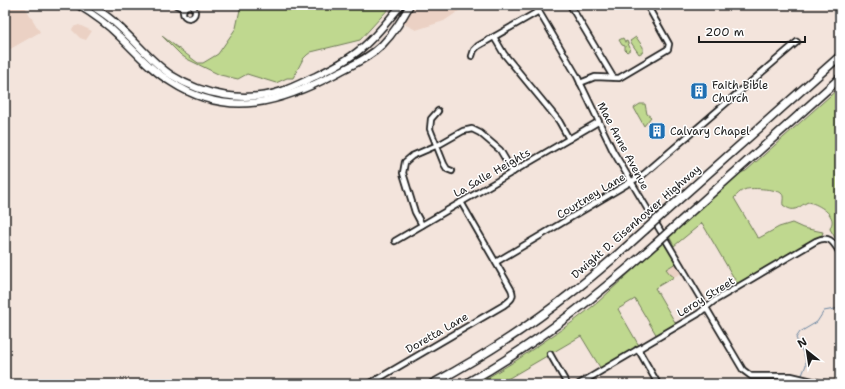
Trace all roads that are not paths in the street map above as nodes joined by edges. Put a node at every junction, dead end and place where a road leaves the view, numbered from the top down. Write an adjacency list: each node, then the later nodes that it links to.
1 (78, 5): 5 (main road)
2 (91, 5): 4 (main road)
3 (176, 5): 9 (street)
4 (401, 5)
5 (410, 5)
6 (535, 5): 10 (street, Mae Anne Avenue)
7 (570, 5): 15 (street)
8 (647, 5): 15 (street)
9 (184, 9)
10 (539, 11): 11 (street); 17 (street, Mae Anne Avenue)
11 (494, 37): 13 (street); 20 (street)
12 (797, 42): 24 (street, Courtney Lane)
13 (472, 56)
14 (840, 56): 34 (highway, Dwight D. Eisenhower Highway, bridge)
15 (613, 77): 17 (street)
16 (840, 78): 35 (highway, bridge)
17 (580, 83): 19 (street, Mae Anne Avenue)
18 (438, 111): 21 (street)
19 (598, 122): 20 (street, La Salle Heights); 24 (street, Mae Anne Avenue)
20 (569, 139): 23 (street, La Salle Heights)
21 (436, 146): 22 (street); 23 (street); 26 (street)
22 (452, 171)
23 (513, 172): 25 (street, La Salle Heights)
24 (632, 182): 29 (street, Courtney Lane); 30 (street, Mae Anne Avenue)
25 (460, 202): 26 (street, La Salle Heights); 29 (street)
26 (422, 225): 27 (street, La Salle Heights)
27 (395, 241)
28 (840, 253): 30 (street, Leroy Street)
29 (496, 262): 33 (street, Doretta Lane)
30 (706, 308): 31 (street, Leroy Street); 39 (street, Mae Anne Avenue)
31 (638, 349): 37 (street, Leroy Street); 38 (street)
32 (550, 354): 36 (street)
33 (369, 384)
34 (432, 384)
35 (465, 384)
36 (568, 384)
37 (579, 384)
38 (658, 384)
39 (825, 384)

